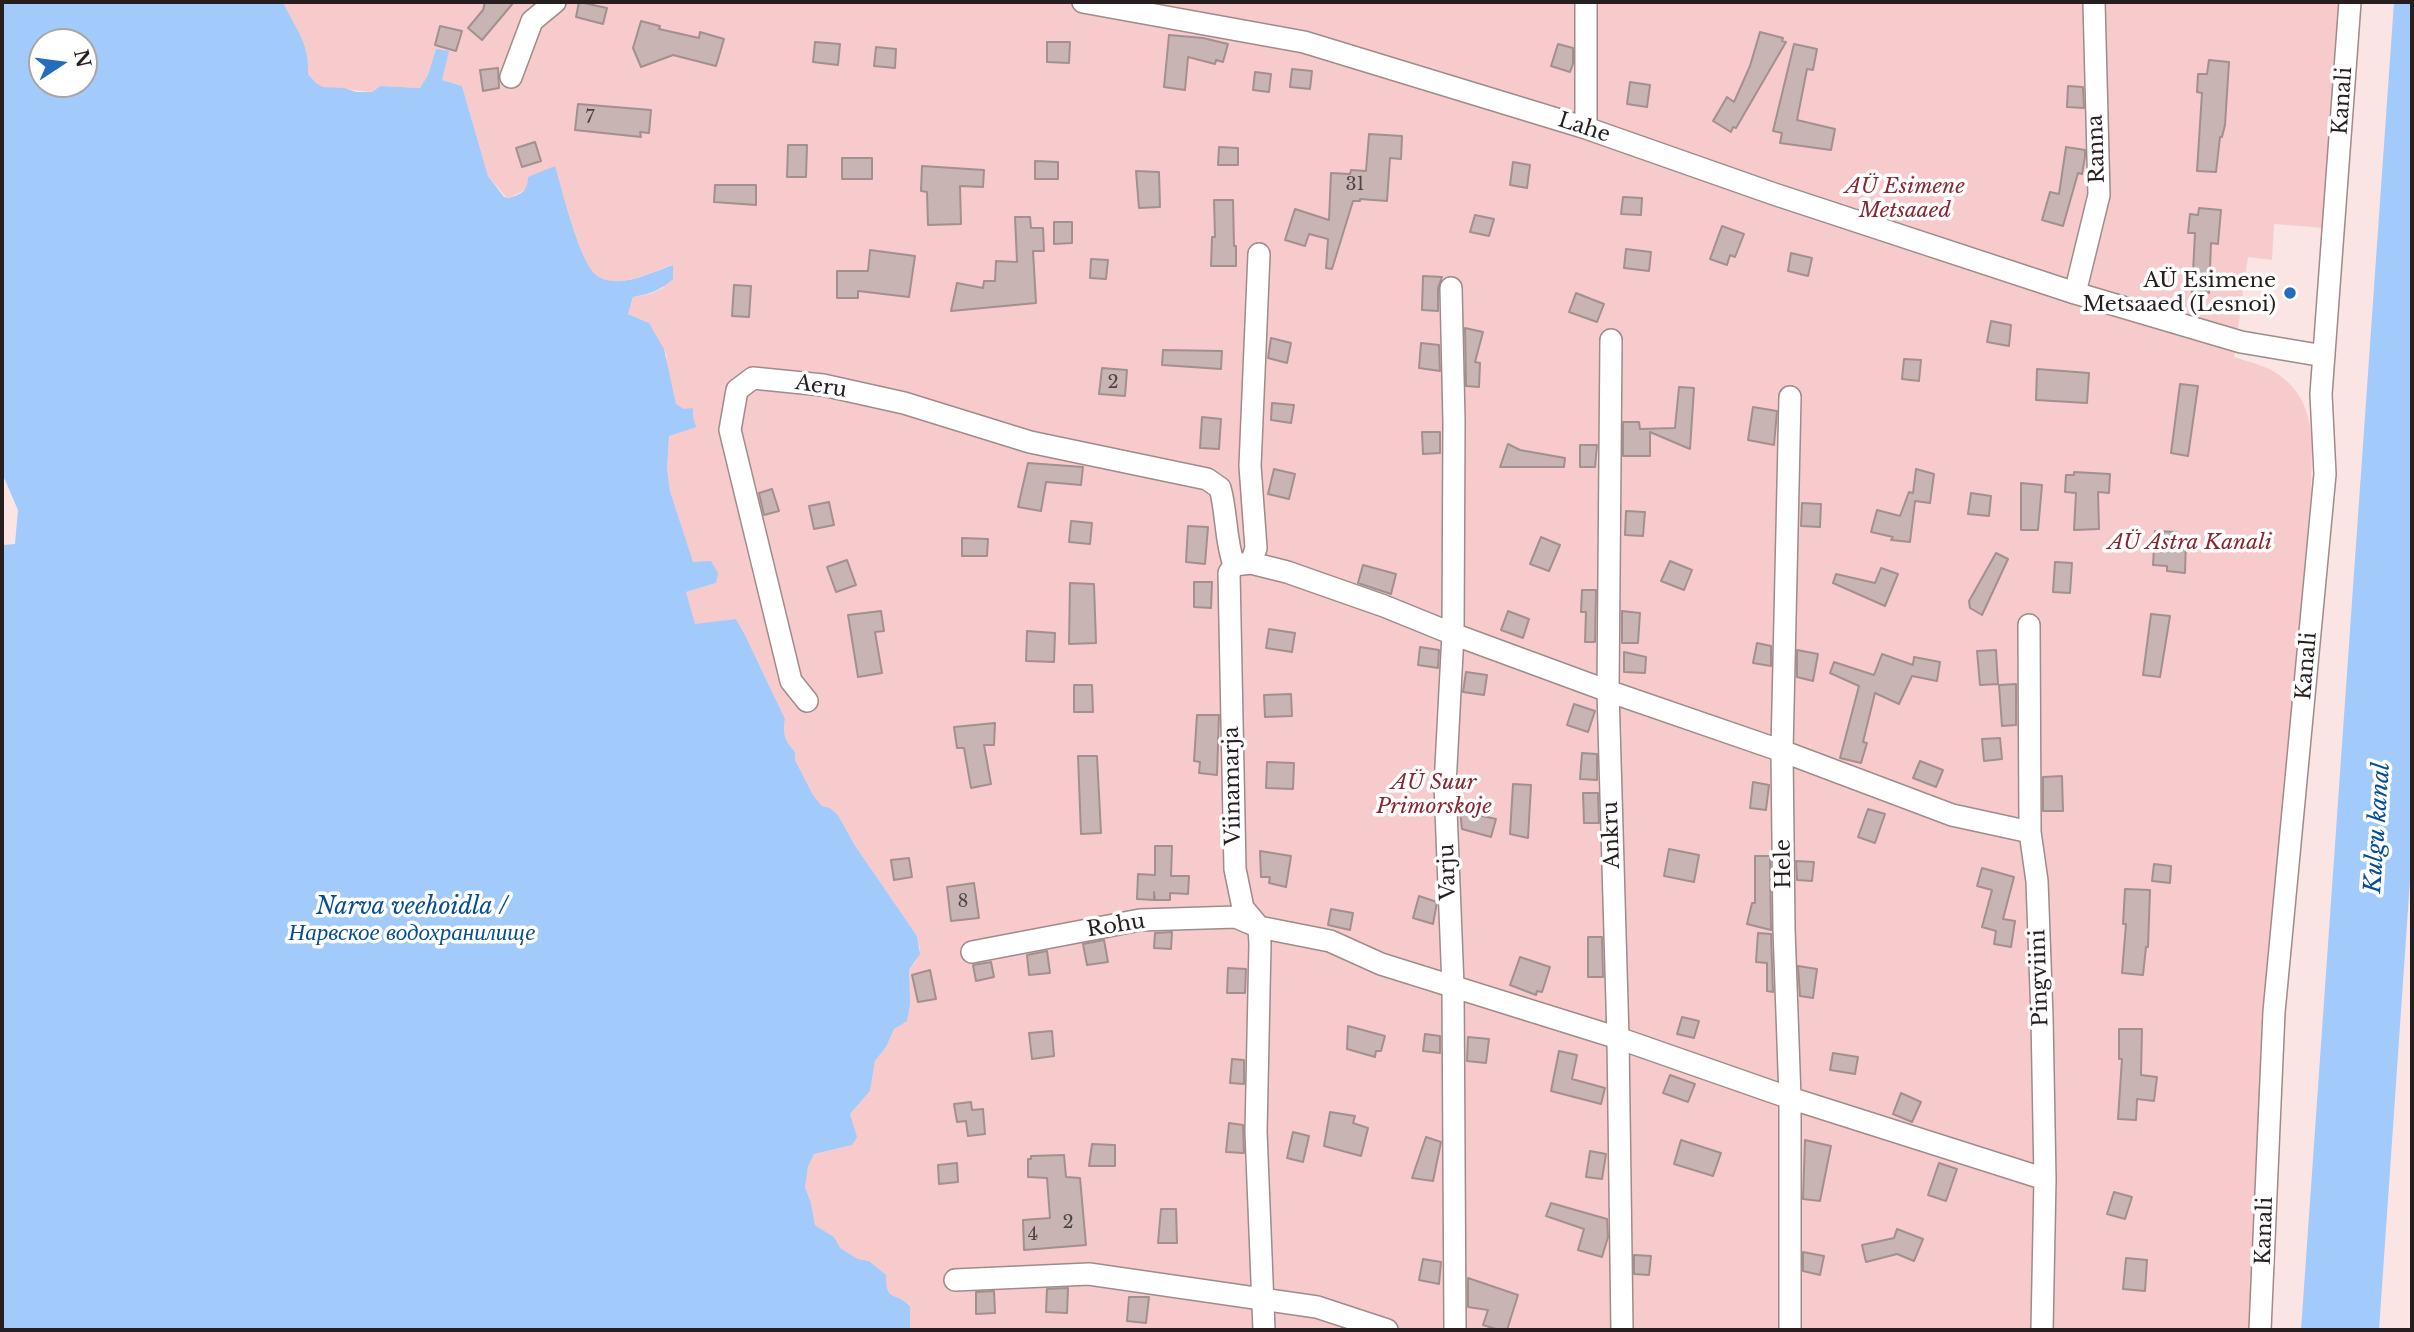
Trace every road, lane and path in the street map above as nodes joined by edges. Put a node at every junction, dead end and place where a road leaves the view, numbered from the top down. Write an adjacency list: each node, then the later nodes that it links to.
1 (555, 2): 6 (street)
2 (1083, 2): 7 (street, Lahe)
3 (1586, 2): 7 (street)
4 (2094, 2): 10 (street, Ranna)
5 (2350, 2): 12 (street, Kanali)
6 (511, 76)
7 (1586, 128): 10 (street, Lahe)
8 (1259, 254): 14 (street, Viinamarja)
9 (1451, 288): 16 (street, Varju)
10 (2075, 293): 12 (street, Lahe)
11 (1611, 340): 17 (street, Ankru)
12 (2324, 356): 35 (street, Kanali)
13 (1790, 397): 19 (street, Hele)
14 (1243, 564): 16 (street); 18 (street, Aeru); 21 (street, Viinamarja)
15 (2029, 625): 20 (street, Pingviini)
16 (1453, 634): 17 (street); 23 (street, Varju)
17 (1608, 691): 19 (street); 24 (street, Ankru)
18 (807, 701)
19 (1782, 751): 20 (street); 25 (street, Hele)
20 (2030, 832): 26 (street, Pingviini)
21 (1259, 927): 22 (street, Rohu); 23 (street, Rohu); 28 (street)
22 (972, 952)
23 (1453, 986): 24 (street, Rohu); 31 (street, Varju)
24 (1618, 1038): 25 (street, Rohu); 32 (street, Ankru)
25 (1790, 1098): 26 (street, Rohu); 33 (street, Hele)
26 (2045, 1179): 34 (street, Pingviini)
27 (955, 1280): 28 (street)
28 (1265, 1299): 29 (street); 30 (street)
29 (1264, 1330)
30 (1387, 1330)
31 (1455, 1330)
32 (1622, 1330)
33 (1790, 1330)
34 (2042, 1330)
35 (2260, 1330)

